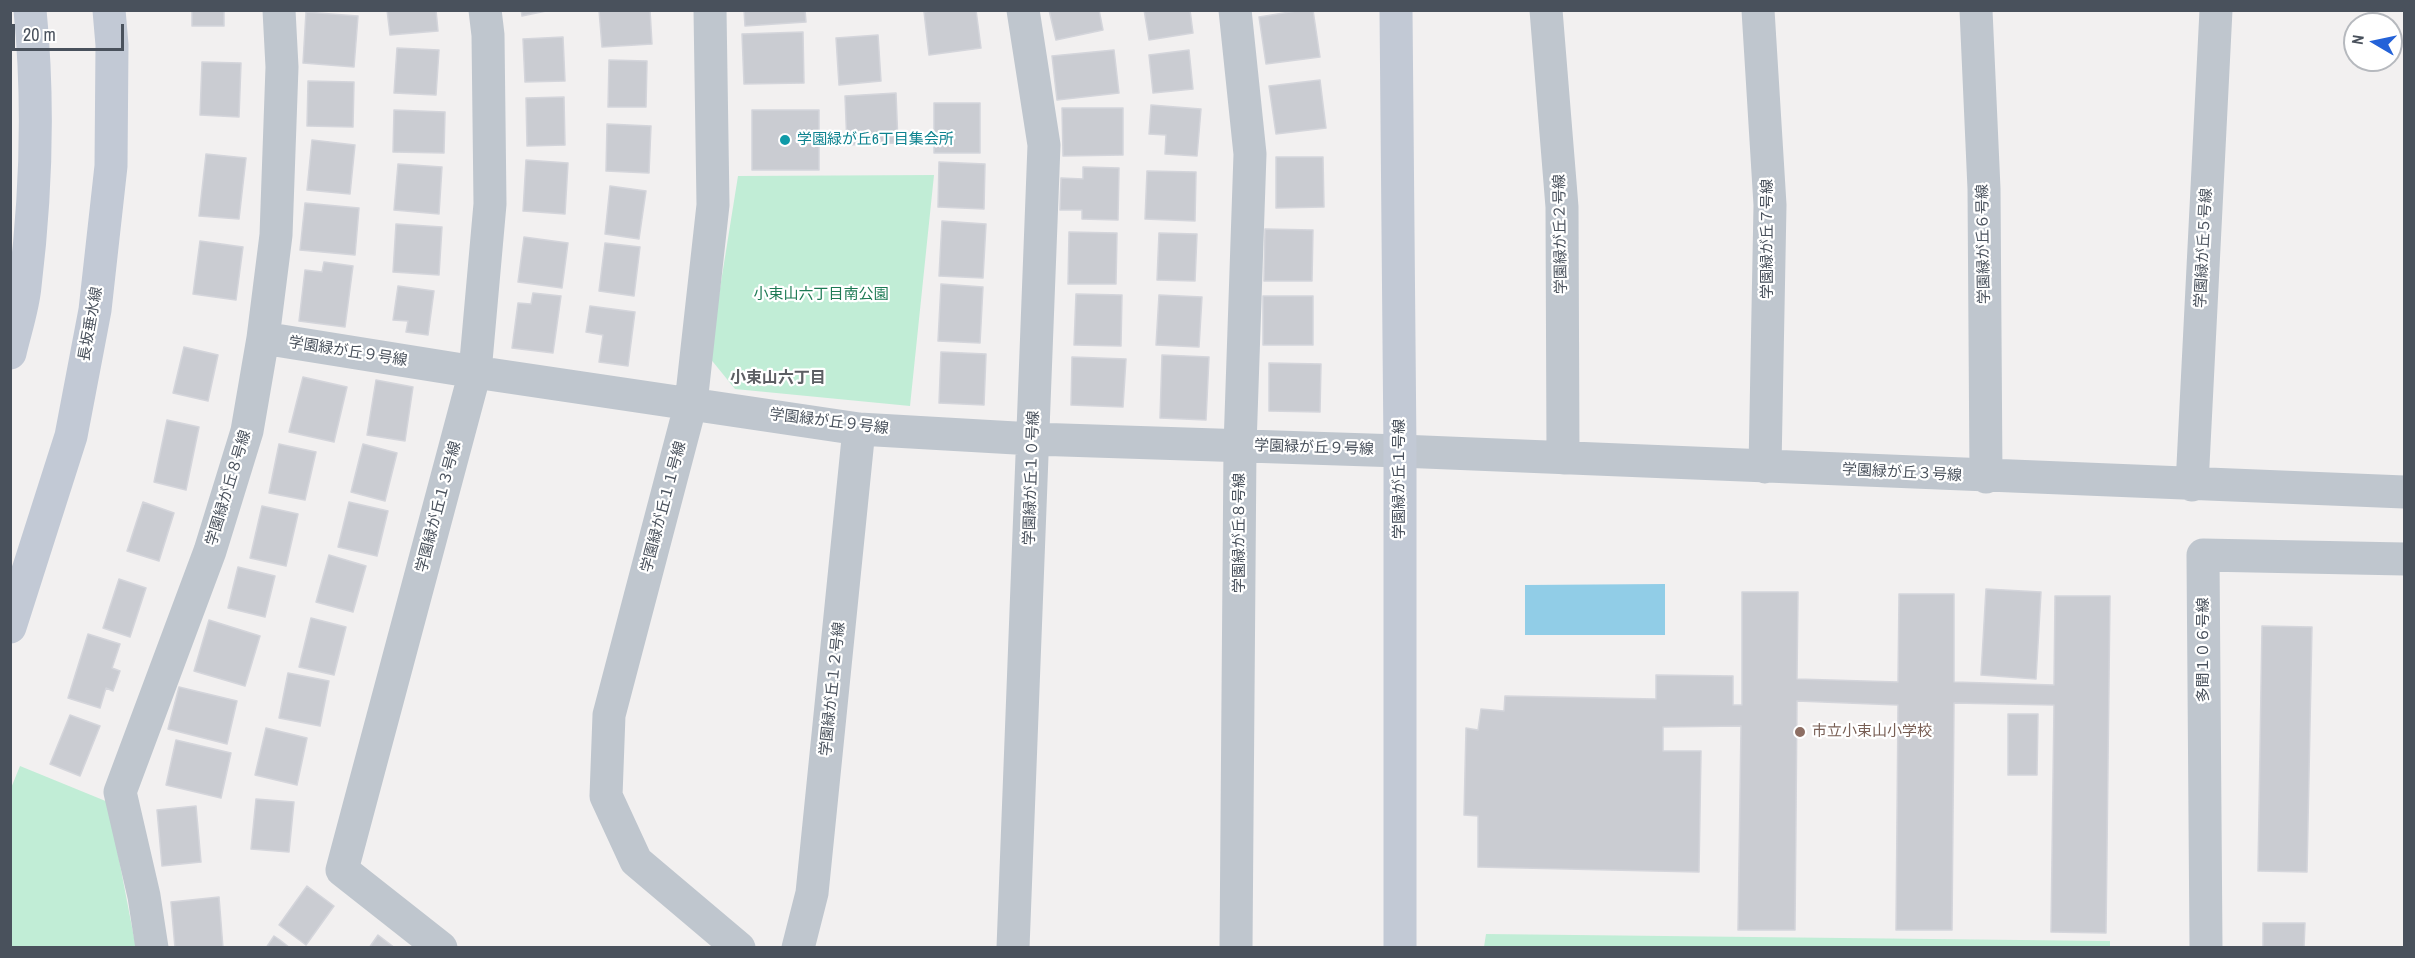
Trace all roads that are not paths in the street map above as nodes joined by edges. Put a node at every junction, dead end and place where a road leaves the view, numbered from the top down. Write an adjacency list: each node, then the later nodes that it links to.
1 (30, 10): 14 (main road)
2 (109, 10): 27 (main road, 長坂垂水線)
3 (279, 10): 13 (street, 学園緑が丘８号線)
4 (485, 10): 15 (street, 学園緑が丘１３号線)
5 (710, 10): 16 (street, 学園緑が丘１１号線)
6 (1023, 10): 18 (street, 学園緑が丘１０号線)
7 (1236, 10): 19 (street, 学園緑が丘８号線)
8 (1396, 10): 20 (main road, 学園緑が丘１号線)
9 (1546, 10): 21 (street, 学園緑が丘２号線)
10 (1758, 10): 22 (street, 学園緑が丘７号線)
11 (1976, 10): 23 (street, 学園緑が丘６号線)
12 (2216, 10): 24 (street, 学園緑が丘５号線)
13 (263, 338): 15 (street, 学園緑が丘９号線); 28 (street, 学園緑が丘８号線)
14 (10, 353)
15 (475, 372): 16 (street, 学園緑が丘９号線); 29 (street, 学園緑が丘１３号線)
16 (691, 403): 17 (street, 学園緑が丘９号線); 30 (street, 学園緑が丘１１号線)
17 (859, 429): 18 (street, 学園緑が丘９号線); 31 (street, 学園緑が丘１２号線)
18 (1034, 439): 19 (street, 学園緑が丘９号線); 32 (street, 学園緑が丘１０号線)
19 (1240, 446): 20 (street, 学園緑が丘９号線); 33 (street, 学園緑が丘８号線)
20 (1400, 451): 21 (street, 学園緑が丘３号線); 34 (main road, 学園緑が丘１号線)
21 (1563, 458): 22 (street, 学園緑が丘３号線)
22 (1765, 467): 23 (street, 学園緑が丘３号線)
23 (1986, 477): 24 (street, 学園緑が丘３号線)
24 (2192, 485): 25 (street, 学園緑が丘３号線)
25 (2404, 492)
26 (2404, 560): 35 (street, 多聞１０６号線)
27 (10, 627)
28 (152, 948)
29 (441, 948)
30 (739, 948)
31 (798, 948)
32 (1013, 948)
33 (1236, 948)
34 (1400, 948)
35 (2206, 948)

